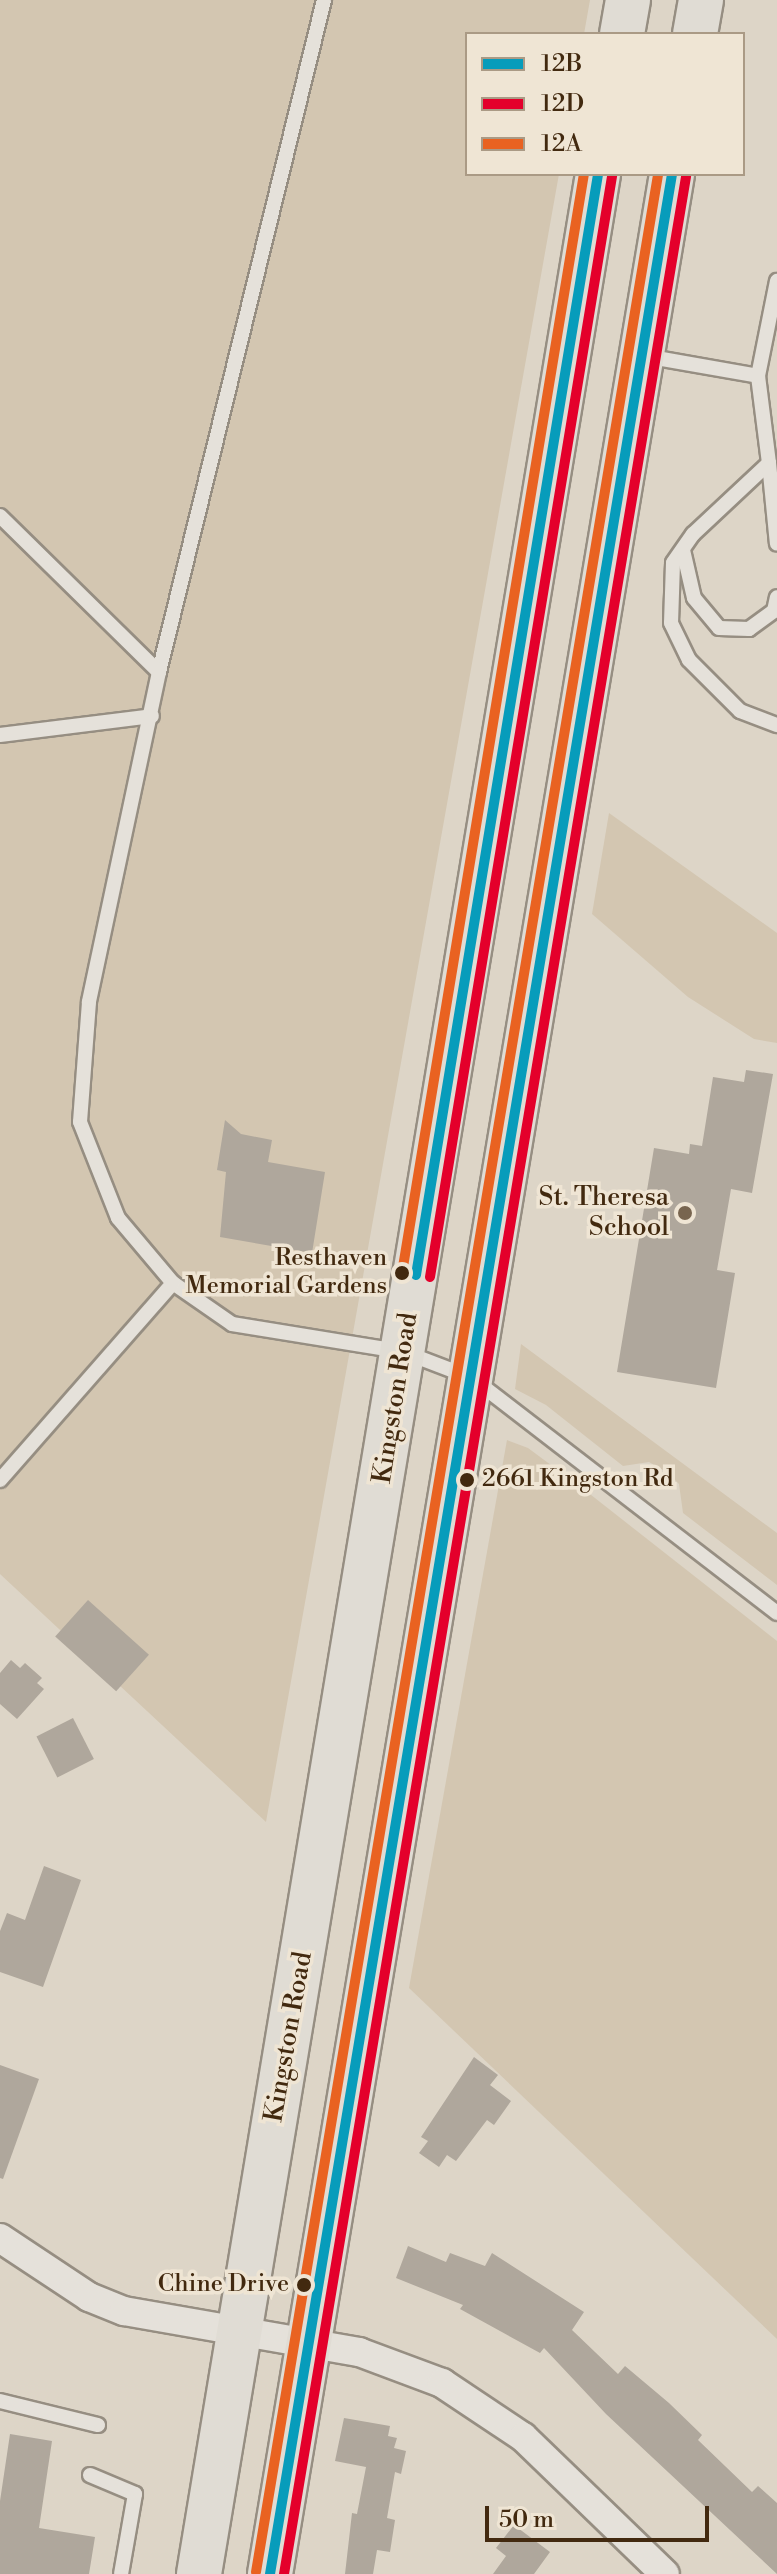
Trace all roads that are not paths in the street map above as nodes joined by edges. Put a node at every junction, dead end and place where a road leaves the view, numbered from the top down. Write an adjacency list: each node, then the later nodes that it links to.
1 (324, 0): 16 (lane)
2 (628, 0): 4 (main road)
3 (701, 0): 5 (main road)
4 (622, 32)
5 (695, 32)
6 (598, 176): 21 (main road, Kingston Road)
7 (672, 176): 9 (main road)
8 (777, 281): 10 (lane)
9 (641, 355): 10 (lane); 22 (main road)
10 (758, 376): 11 (lane)
11 (769, 463): 13 (lane); 14 (lane)
12 (0, 516): 16 (lane)
13 (777, 544)
14 (683, 550): 15 (lane); 18 (lane)
15 (777, 597)
16 (159, 672): 17 (lane)
17 (152, 716): 19 (lane); 20 (lane)
18 (777, 725)
19 (0, 735)
20 (173, 1283): 21 (lane); 23 (lane)
21 (404, 1352): 22 (lane); 26 (main road, Kingston Road)
22 (472, 1378): 24 (lane); 27 (main road)
23 (0, 1480)
24 (777, 1613)
25 (0, 2238): 26 (street)
26 (240, 2331): 27 (street); 32 (main road, Kingston Road)
27 (310, 2343): 33 (main road); 34 (street)
28 (0, 2401): 29 (lane)
29 (98, 2425)
30 (90, 2475): 31 (lane)
31 (121, 2574)
32 (199, 2574)
33 (270, 2574)
34 (665, 2574)

